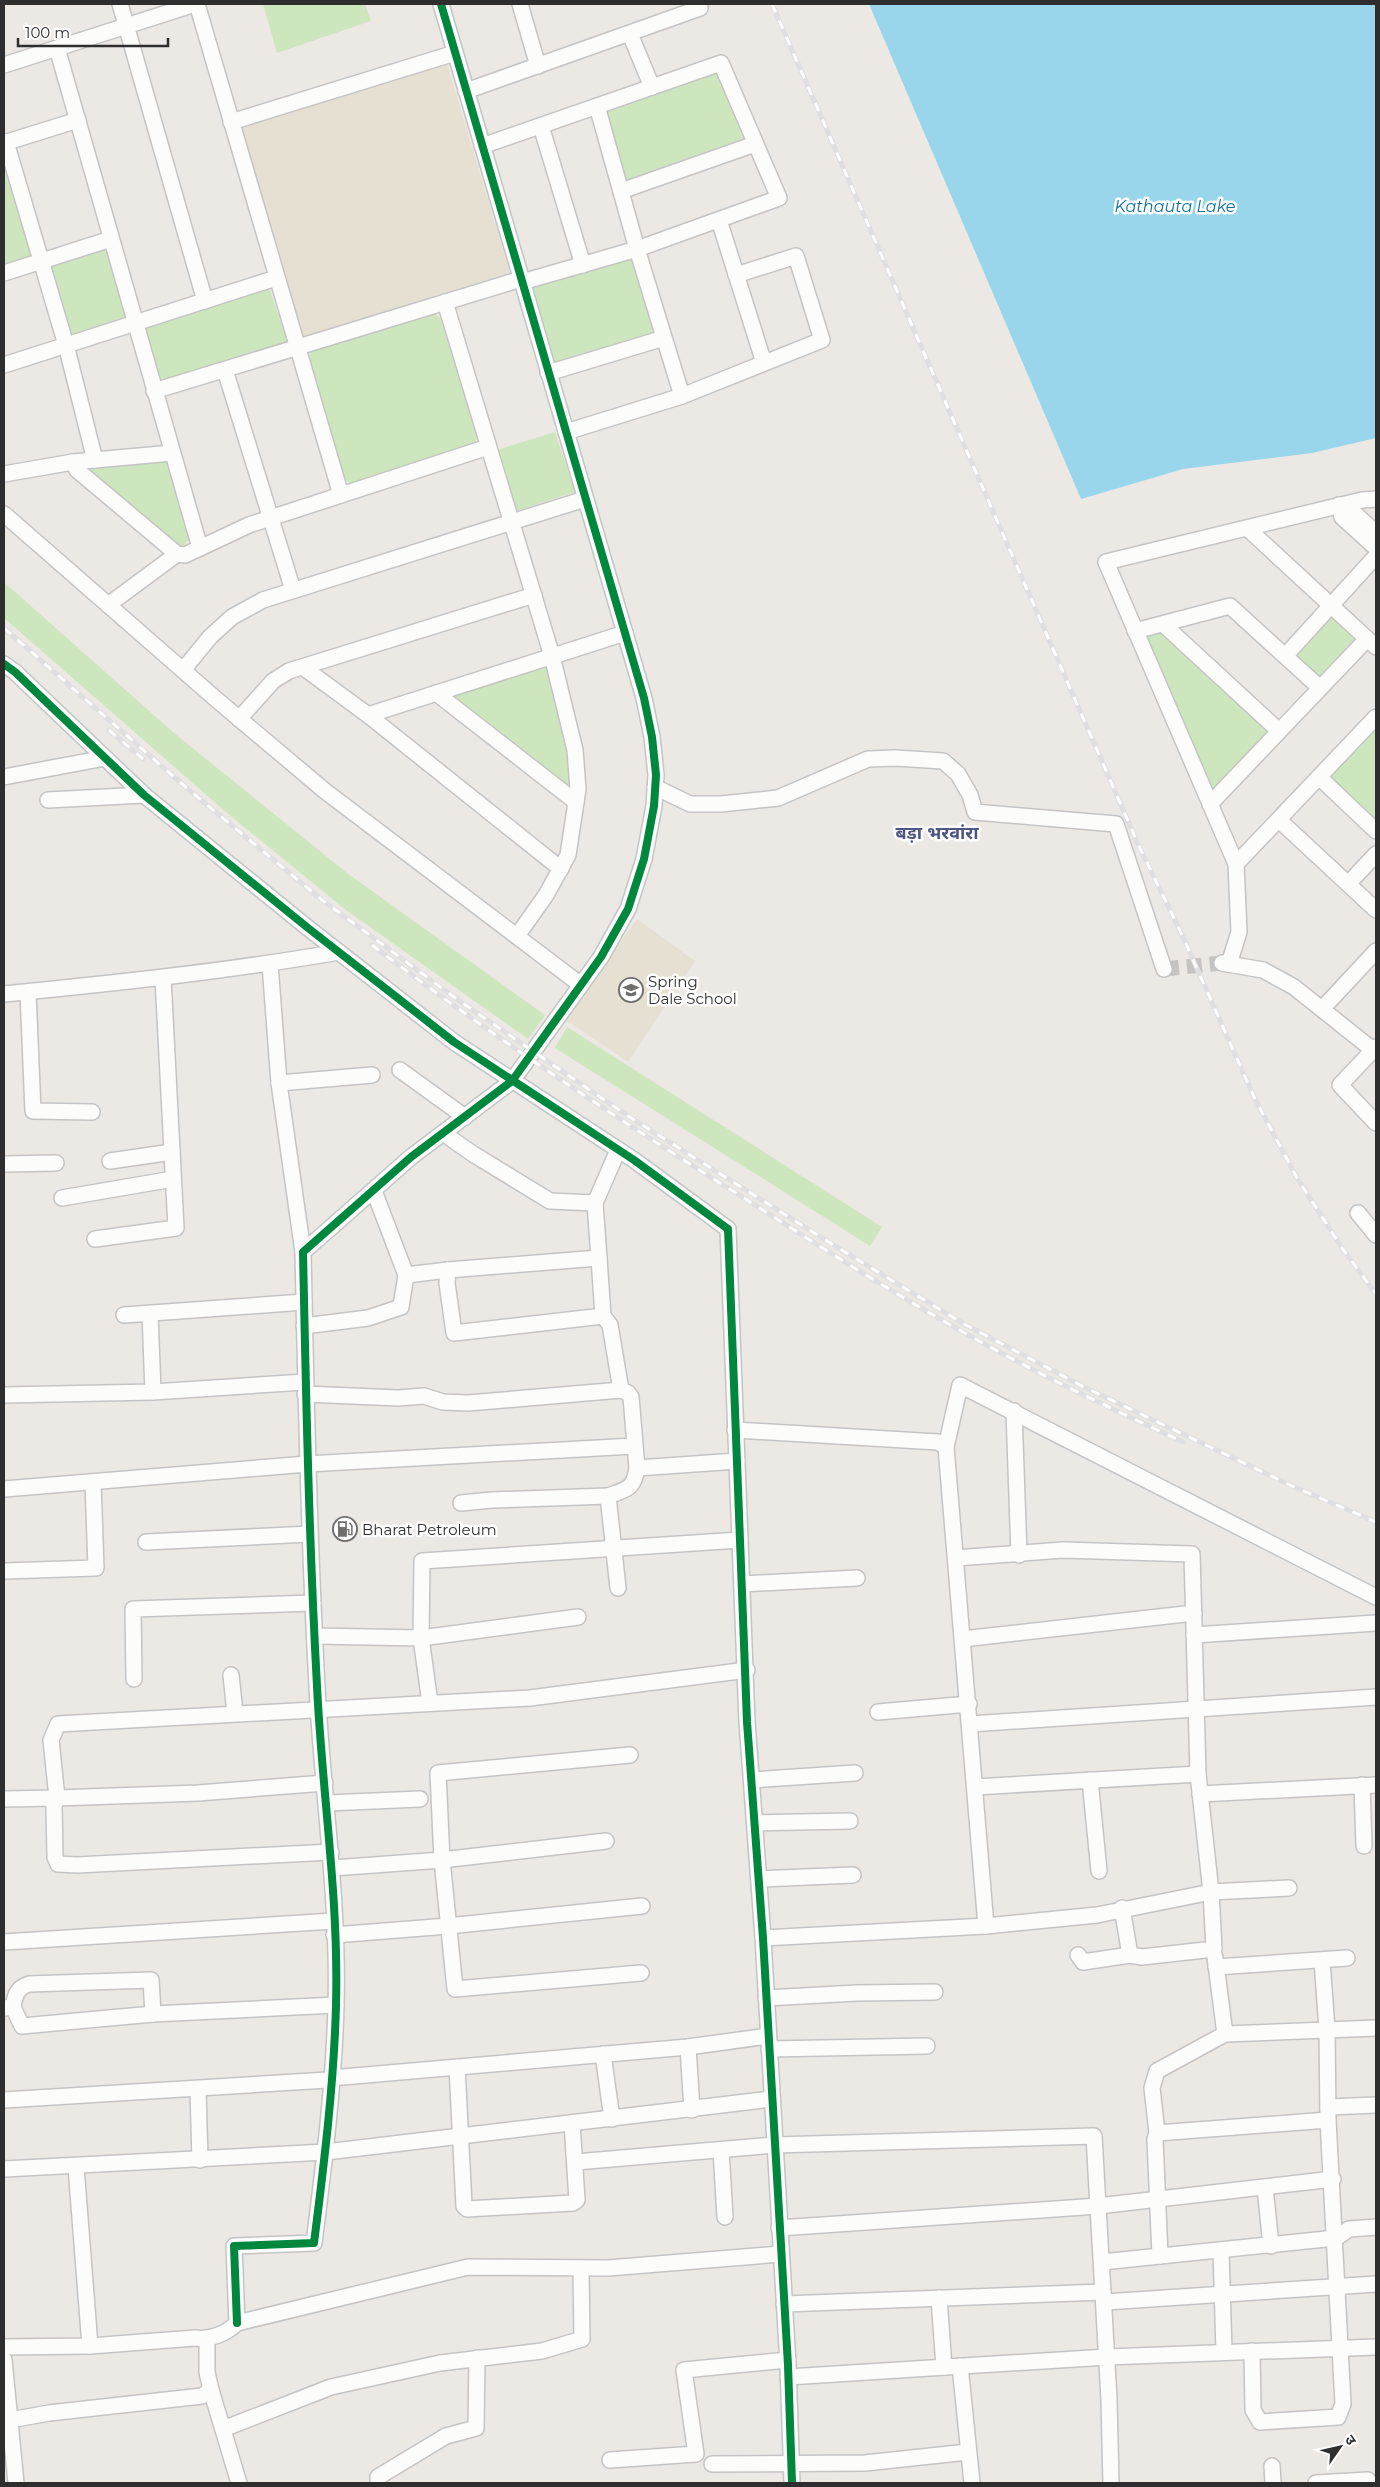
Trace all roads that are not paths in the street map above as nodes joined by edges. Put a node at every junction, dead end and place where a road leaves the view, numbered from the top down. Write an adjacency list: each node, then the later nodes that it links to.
1 (120, 4): 6 (street)
2 (196, 4): 6 (street); 16 (street)
3 (441, 4): 9 (street)
4 (520, 4): 11 (street)
5 (698, 4): 7 (street)
6 (127, 26): 8 (street); 31 (street)
7 (630, 34): 11 (street); 12 (street)
8 (57, 48): 10 (street); 15 (street)
9 (455, 53): 13 (street); 16 (street)
10 (4, 65)
11 (538, 66): 13 (street)
12 (652, 87): 14 (street); 19 (street)
13 (466, 92): 20 (street)
14 (597, 106): 17 (street); 21 (street)
15 (78, 120): 18 (street); 23 (street)
16 (231, 122): 29 (street)
17 (541, 126): 20 (street); 26 (street)
18 (5, 142): 25 (street)
19 (755, 144): 21 (street); 22 (street)
20 (482, 146): 30 (street)
21 (621, 191): 24 (street)
22 (719, 220): 24 (street); 28 (street)
23 (111, 239): 25 (street); 33 (street)
24 (637, 249): 26 (street); 34 (street)
25 (40, 261): 27 (street); 35 (street)
26 (582, 265): 30 (street)
27 (4, 273)
28 (736, 275): 37 (street); 37 (street)
29 (276, 278): 31 (street); 36 (street)
30 (521, 280): 32 (street); 40 (street)
31 (205, 301): 33 (street)
32 (445, 302): 36 (street); 44 (street)
33 (135, 323): 35 (street); 41 (street)
34 (664, 338): 40 (street); 42 (street)
35 (66, 345): 38 (street); 46 (street)
36 (296, 348): 39 (street); 49 (street)
37 (764, 364): 42 (street)
38 (4, 365)
39 (225, 370): 41 (street); 54 (street)
40 (548, 373): 43 (street)
41 (154, 391): 45 (street)
42 (682, 396): 43 (street)
43 (566, 432): 50 (street)
44 (488, 447): 49 (street); 55 (street)
45 (172, 453): 46 (street); 58 (street)
46 (95, 460): 47 (street)
47 (73, 462): 48 (street); 60 (street)
48 (4, 474)
49 (341, 495): 54 (street)
50 (585, 498): 55 (street); 68 (street)
51 (1376, 499): 52 (street)
52 (1339, 506): 56 (street); 57 (street); 59 (street)
53 (4, 514): 64 (street)
54 (271, 518): 58 (street); 62 (street)
55 (512, 522): 62 (street); 63 (street)
56 (1247, 528): 65 (street); 67 (street)
57 (1376, 533)
58 (200, 548): 60 (street)
59 (1376, 548)
60 (178, 554): 64 (street)
61 (1376, 556): 65 (street)
62 (293, 590): 74 (street)
63 (534, 595): 70 (street); 73 (street)
64 (108, 605): 74 (street)
65 (1331, 605): 69 (street); 71 (street)
66 (1163, 624): 67 (street); 71 (street); 80 (street)
67 (1135, 631): 88 (street)
68 (625, 633): 70 (street); 84 (street)
69 (1372, 643): 75 (street)
70 (552, 656): 76 (street); 87 (street)
71 (1285, 656): 75 (street)
72 (4, 664): 81 (street)
73 (304, 668): 77 (street); 79 (street)
74 (183, 670): 79 (street)
75 (1320, 688): 80 (street)
76 (436, 694): 77 (street); 87 (street)
77 (368, 715): 93 (street)
78 (1376, 717): 83 (street)
79 (239, 719): 96 (street)
80 (1279, 731): 88 (street)
81 (105, 758): 82 (street); 85 (street)
82 (4, 777)
83 (1319, 777): 89 (street); 90 (street)
84 (655, 787): 100 (street); 102 (street)
85 (144, 796): 86 (street); 98 (street)
86 (48, 800)
87 (576, 802): 93 (street)
88 (1210, 804): 92 (street)
89 (1278, 820): 92 (street); 94 (street)
90 (1376, 831)
91 (1376, 854): 94 (street)
92 (1236, 864): 105 (street)
93 (561, 869): 96 (street)
94 (1348, 884): 95 (street)
95 (1376, 910)
96 (516, 936): 102 (street)
97 (1376, 950): 105 (street)
98 (339, 952): 99 (street); 109 (street)
99 (270, 964): 101 (street); 110 (street)
100 (1164, 969)
101 (163, 978): 103 (street); 116 (street)
102 (581, 985): 109 (street)
103 (28, 992): 104 (street); 111 (street)
104 (4, 994)
105 (1322, 1009): 106 (street)
106 (1375, 1048): 113 (street)
107 (400, 1070): 112 (street)
108 (372, 1075): 110 (street)
109 (512, 1081): 112 (street); 115 (street)
110 (279, 1083): 127 (street)
111 (92, 1112)
112 (465, 1117): 114 (street)
113 (1376, 1122)
114 (443, 1133): 121 (street); 123 (street)
115 (618, 1150): 123 (street); 141 (street)
116 (172, 1152): 117 (street); 120 (street)
117 (110, 1161)
118 (56, 1163): 119 (street)
119 (4, 1164)
120 (174, 1179): 122 (street); 126 (street)
121 (374, 1191): 127 (street); 130 (street)
122 (62, 1198)
123 (595, 1203): 128 (street)
124 (1358, 1213): 125 (street)
125 (1376, 1235)
126 (95, 1239)
127 (303, 1252): 131 (street)
128 (599, 1258): 129 (street); 134 (street)
129 (448, 1270): 130 (street); 134 (street)
130 (406, 1275): 135 (street)
131 (304, 1302): 132 (street); 135 (street)
132 (150, 1313): 133 (street); 138 (street)
133 (124, 1315)
134 (603, 1316): 137 (street)
135 (304, 1326): 136 (street)
136 (305, 1388): 137 (street); 138 (street); 145 (street)
137 (621, 1390): 142 (street)
138 (153, 1392): 139 (street)
139 (4, 1395)
140 (1014, 1411): 143 (street); 155 (street); 161 (street)
141 (735, 1430): 143 (street); 144 (street)
142 (634, 1446): 145 (street); 146 (street)
143 (946, 1446): 156 (street)
144 (737, 1462): 146 (street); 152 (street)
145 (307, 1464): 147 (street); 151 (street)
146 (637, 1468): 149 (street)
147 (93, 1482): 148 (street); 157 (street)
148 (4, 1489)
149 (608, 1496): 150 (street); 154 (street)
150 (462, 1503)
151 (310, 1534): 153 (street); 162 (street)
152 (740, 1540): 154 (street); 159 (street)
153 (146, 1542)
154 (614, 1548): 160 (street); 168 (street)
155 (1020, 1555): 156 (street); 163 (street)
156 (956, 1558): 169 (street)
157 (4, 1571)
158 (857, 1578): 159 (street)
159 (742, 1584): 170 (street)
160 (618, 1588)
161 (1376, 1597)
162 (313, 1603): 167 (street); 172 (street)
163 (1194, 1613): 166 (street); 169 (street)
164 (578, 1616): 168 (street)
165 (1376, 1623): 166 (street)
166 (1194, 1635): 177 (street)
167 (314, 1636): 168 (street); 176 (street)
168 (421, 1638): 174 (street)
169 (963, 1639): 175 (street)
170 (747, 1670): 174 (street); 184 (street)
171 (231, 1675): 179 (street)
172 (134, 1678)
173 (1376, 1697): 177 (street)
174 (430, 1703): 176 (street)
175 (969, 1704): 178 (street); 180 (street)
176 (318, 1708): 179 (street); 186 (street)
177 (1196, 1709): 180 (street); 183 (street)
178 (878, 1712)
179 (235, 1713): 190 (street)
180 (970, 1724): 188 (street)
181 (630, 1755): 199 (street)
182 (856, 1773): 184 (street)
183 (1198, 1774): 185 (street); 189 (street)
184 (752, 1780): 195 (street)
185 (1090, 1780): 188 (street); 201 (street)
186 (325, 1783): 190 (street); 193 (street)
187 (1369, 1785): 189 (street); 197 (street)
188 (975, 1787): 209 (street)
189 (1200, 1794): 205 (street)
190 (57, 1798): 191 (street); 198 (street)
191 (4, 1799)
192 (420, 1799): 193 (street)
193 (327, 1803): 198 (street)
194 (850, 1821): 195 (street)
195 (755, 1824): 203 (street)
196 (606, 1841): 199 (street)
197 (1364, 1846)
198 (331, 1852): 200 (street)
199 (442, 1860): 200 (street); 208 (street)
200 (332, 1868): 210 (street)
201 (1098, 1871)
202 (853, 1875): 203 (street)
203 (759, 1880): 211 (street)
204 (1289, 1888): 205 (street)
205 (1211, 1892): 207 (street); 213 (street)
206 (642, 1906): 208 (street)
207 (1122, 1908): 209 (street); 215 (street)
208 (448, 1926): 210 (street); 219 (street)
209 (986, 1926): 211 (street)
210 (334, 1928): 212 (street); 222 (street)
211 (763, 1938): 221 (street)
212 (4, 1942)
213 (1214, 1948): 215 (street); 218 (street)
214 (1078, 1955): 215 (street)
215 (1130, 1955)
216 (1347, 1958): 217 (street)
217 (1322, 1961): 218 (street); 226 (street)
218 (1216, 1967): 227 (street)
219 (641, 1973)
220 (935, 1992): 221 (street)
221 (766, 1998): 228 (street)
222 (336, 2005): 224 (street); 233 (street)
223 (9, 2008): 224 (street); 224 (street)
224 (153, 2014)
225 (1376, 2028): 226 (street)
226 (1327, 2029): 227 (street); 239 (street)
227 (1225, 2034): 242 (street)
228 (768, 2042): 229 (street); 230 (street); 235 (street)
229 (927, 2046)
230 (688, 2047): 231 (street); 238 (street)
231 (603, 2054): 232 (street); 240 (street)
232 (458, 2066): 233 (street); 243 (street)
233 (331, 2078): 234 (street); 246 (street)
234 (198, 2090): 236 (street); 247 (street)
235 (771, 2099): 238 (street); 244 (street)
236 (4, 2100)
237 (1376, 2105): 239 (street)
238 (692, 2110): 240 (street)
239 (1328, 2113): 242 (street); 251 (street)
240 (612, 2118): 241 (street)
241 (572, 2123): 243 (street); 248 (street)
242 (1157, 2133): 253 (street)
243 (460, 2136): 246 (street); 248 (street)
244 (774, 2145): 245 (street); 254 (street); 256 (street)
245 (721, 2150): 248 (street); 255 (street)
246 (326, 2152): 247 (street); 271 (street)
247 (200, 2160): 249 (street)
248 (576, 2162)
249 (76, 2166): 250 (street); 273 (street)
250 (4, 2169)
251 (1333, 2180): 252 (street); 258 (street)
252 (1265, 2186): 253 (street); 259 (street)
253 (1158, 2198): 254 (street); 262 (street)
254 (1098, 2206): 256 (street); 263 (street)
255 (725, 2217)
256 (779, 2228): 261 (street)
257 (1376, 2228): 258 (street)
258 (1336, 2238): 259 (street); 266 (street)
259 (1271, 2246): 260 (street)
260 (1221, 2250): 262 (street); 267 (street)
261 (781, 2254): 264 (street); 270 (street)
262 (1160, 2256): 263 (street)
263 (1102, 2262): 268 (street)
264 (581, 2268): 271 (street); 280 (street)
265 (1376, 2284): 266 (street)
266 (1338, 2288): 267 (street); 276 (street)
267 (1222, 2296): 268 (street); 278 (street)
268 (1104, 2297): 269 (street); 279 (street)
269 (939, 2298): 270 (street); 284 (street)
270 (784, 2304): 282 (street)
271 (237, 2323): 272 (street)
272 (207, 2340): 273 (street); 286 (street)
273 (90, 2346): 274 (street)
274 (4, 2347)
275 (1376, 2347): 276 (street)
276 (1341, 2348): 277 (street); 277 (street)
277 (1252, 2351): 278 (street)
278 (1224, 2352): 279 (street)
279 (1107, 2357): 283 (street); 300 (street)
280 (477, 2358): 288 (street); 297 (street)
281 (4, 2360): 287 (street)
282 (788, 2360): 285 (street); 290 (street)
283 (960, 2366): 284 (street); 289 (street)
284 (944, 2367): 285 (street)
285 (788, 2377): 291 (street)
286 (210, 2390): 287 (street); 288 (street)
287 (10, 2420): 295 (street)
288 (223, 2429): 296 (street)
289 (968, 2452): 291 (street); 299 (street)
290 (610, 2460)
291 (792, 2462): 292 (street); 298 (street)
292 (712, 2464)
293 (1272, 2466): 301 (street)
294 (1368, 2480): 303 (street)
295 (16, 2483)
296 (239, 2483)
297 (378, 2483)
298 (792, 2483)
299 (972, 2483)
300 (1111, 2483)
301 (1273, 2483)
302 (1316, 2483): 303 (street)
303 (1337, 2483)

